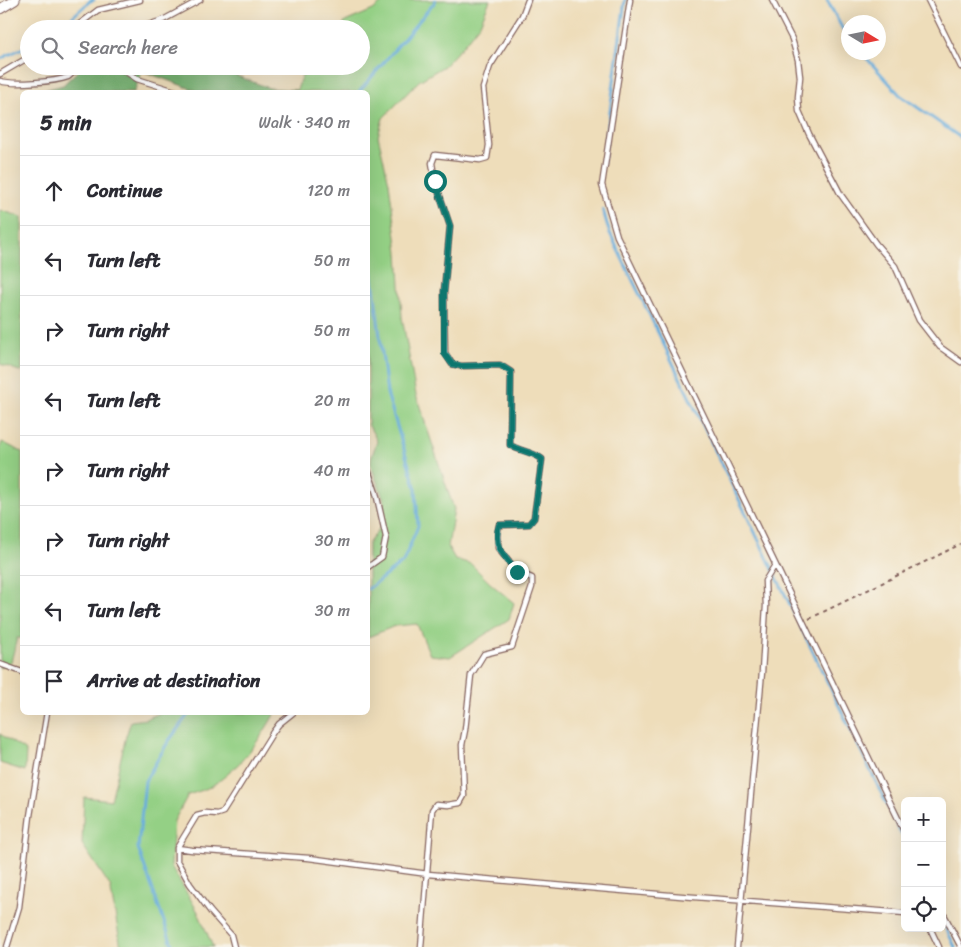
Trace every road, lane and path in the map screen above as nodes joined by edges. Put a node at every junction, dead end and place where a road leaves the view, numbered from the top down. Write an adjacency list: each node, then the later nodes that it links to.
1 (14, 0): 8 (street)
2 (140, 0): 9 (lane)
3 (200, 0): 10 (lane)
4 (528, 0): 30 (lane)
5 (630, 0): 22 (lane)
6 (772, 0): 18 (lane)
7 (928, 0): 12 (lane)
8 (0, 8)
9 (85, 20)
10 (163, 20)
11 (20, 62): 13 (lane)
12 (961, 68)
13 (0, 74)
14 (69, 75): 16 (lane)
15 (133, 75): 17 (lane)
16 (0, 81)
17 (172, 90)
18 (961, 362)
19 (370, 476): 21 (lane)
20 (961, 544): 23 (path)
21 (370, 565)
22 (775, 566): 23 (lane); 31 (lane)
23 (803, 622): 28 (lane)
24 (0, 664): 25 (lane)
25 (20, 671)
26 (47, 715): 35 (lane)
27 (290, 715): 29 (lane)
28 (901, 826)
29 (177, 848): 30 (lane); 36 (lane)
30 (428, 874): 31 (lane); 37 (lane)
31 (741, 901): 32 (lane); 38 (lane)
32 (901, 913)
33 (946, 919): 40 (lane)
34 (932, 932): 39 (lane)
35 (7, 947)
36 (234, 947)
37 (422, 947)
38 (737, 947)
39 (939, 947)
40 (961, 947)

